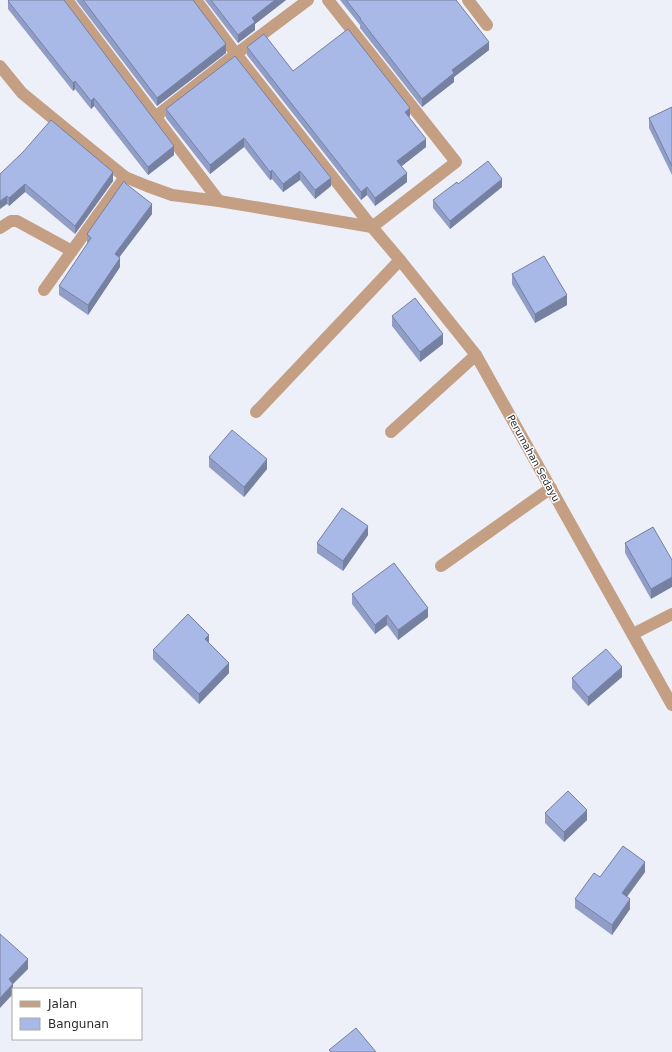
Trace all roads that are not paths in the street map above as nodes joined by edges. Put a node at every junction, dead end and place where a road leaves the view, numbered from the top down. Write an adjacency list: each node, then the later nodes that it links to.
1 (67, 0): 9 (street)
2 (196, 0): 7 (street, Perumahan Sedayu)
3 (308, 0): 7 (street)
4 (328, 0): 12 (street)
5 (468, 0): 6 (street)
6 (487, 25)
7 (236, 54): 9 (street); 12 (street, Perumahan Sedayu)
8 (0, 66): 10 (street)
9 (156, 117): 11 (street)
10 (125, 177): 11 (street); 14 (street)
11 (219, 202): 12 (street)
12 (372, 227): 15 (street, Perumahan Sedayu)
13 (0, 228): 14 (street)
14 (72, 251): 16 (street)
15 (400, 260): 17 (street, Perumahan Sedayu); 18 (street)
16 (44, 290)
17 (476, 355): 19 (street); 20 (street, Perumahan Sedayu)
18 (256, 412)
19 (392, 432)
20 (551, 488): 21 (street); 23 (street, Perumahan Sedayu)
21 (441, 566)
22 (672, 614): 23 (street)
23 (633, 634): 24 (street, Perumahan Sedayu)
24 (672, 705)

